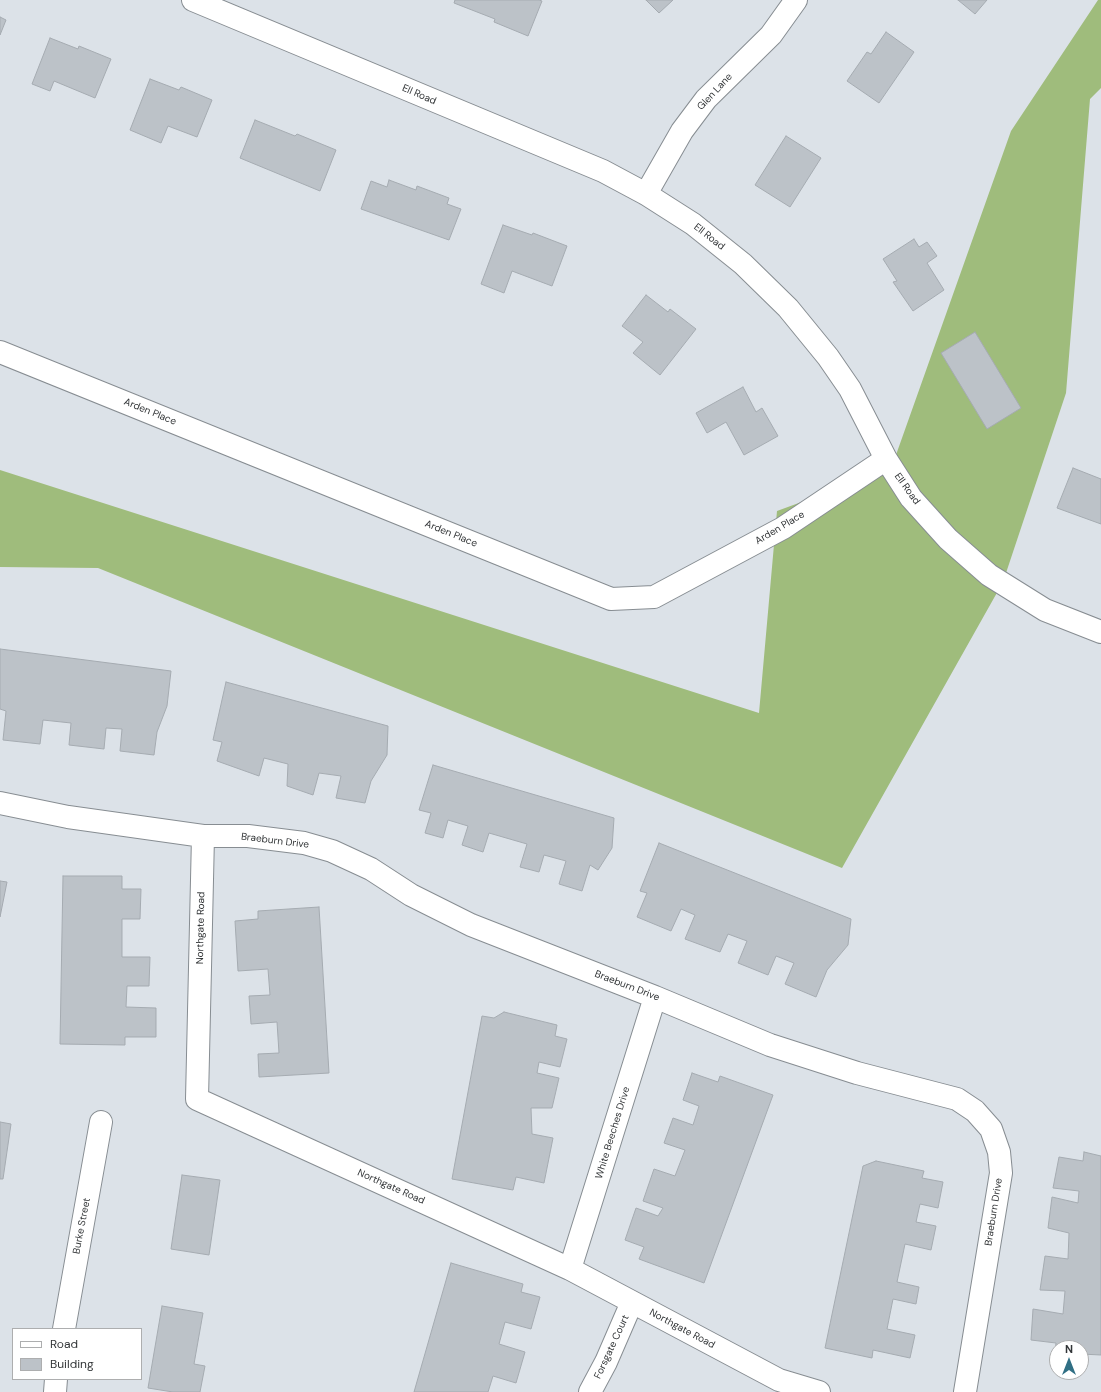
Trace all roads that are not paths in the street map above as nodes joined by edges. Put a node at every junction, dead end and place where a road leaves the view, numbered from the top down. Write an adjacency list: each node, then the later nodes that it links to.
1 (193, 0): 3 (street, Ell Road)
2 (796, 0): 3 (street, Glen Lane)
3 (646, 194): 5 (street, Ell Road)
4 (0, 352): 5 (street, Arden Place)
5 (886, 459): 6 (street, Ell Road)
6 (1101, 632)
7 (0, 803): 8 (street, Braeburn Drive)
8 (203, 836): 9 (street, Braeburn Drive); 11 (street, Northgate Road)
9 (655, 997): 11 (street, White Beeches Drive); 18 (street, Braeburn Drive)
10 (101, 1122): 13 (street, Burke Street)
11 (570, 1269): 12 (street, Northgate Road)
12 (632, 1302): 16 (street, Forsgate Court); 17 (street, Northgate Road)
13 (64, 1328)
14 (56, 1380): 15 (street)
15 (54, 1392)
16 (590, 1392)
17 (819, 1392)
18 (965, 1392)

